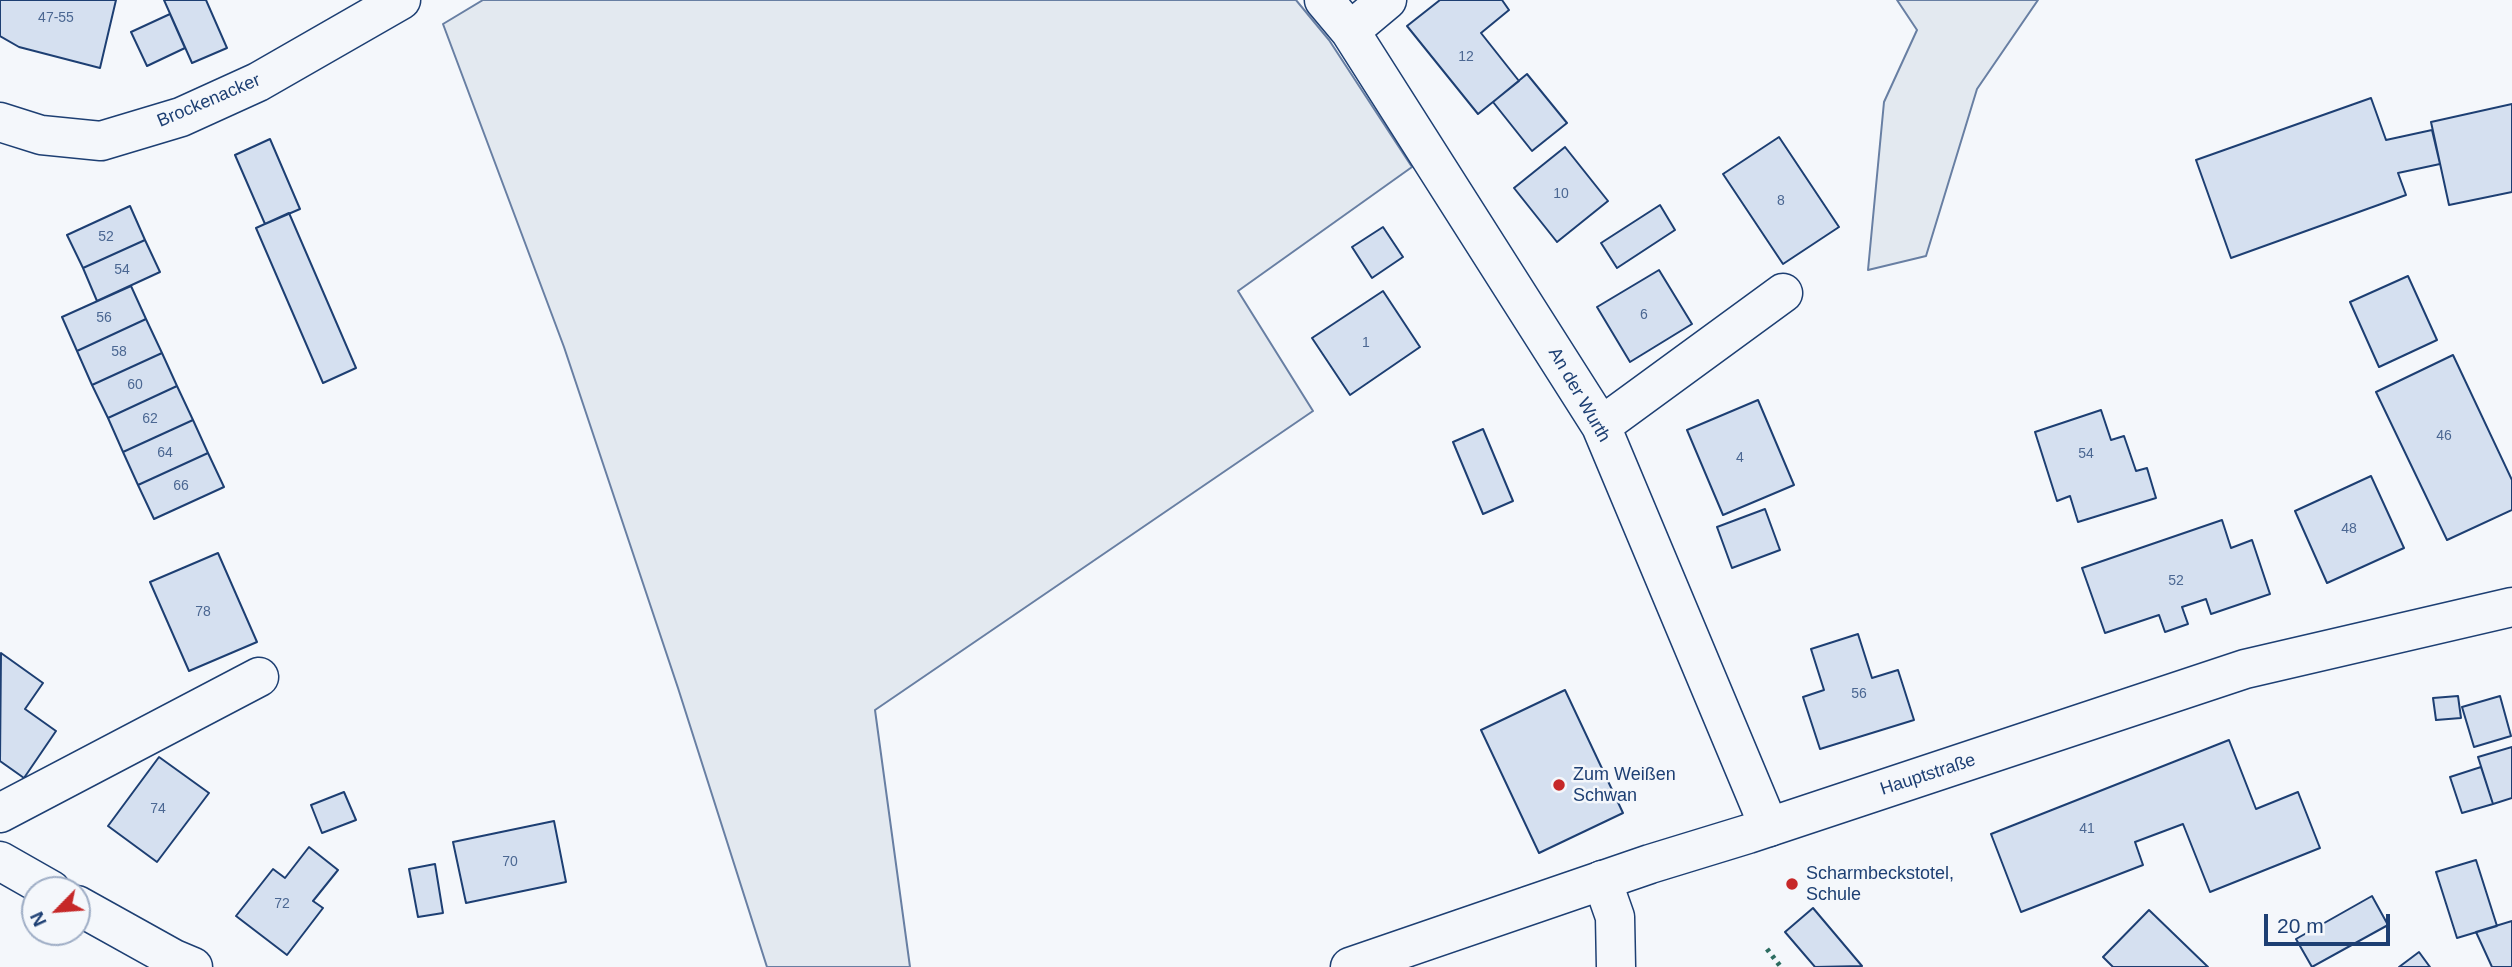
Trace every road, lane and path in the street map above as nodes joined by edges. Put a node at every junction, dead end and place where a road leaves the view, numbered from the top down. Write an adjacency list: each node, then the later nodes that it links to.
1 (401, 0): 5 (street, Brockenacker)
2 (1324, 0): 4 (street, An der Wurth)
3 (1387, 0): 4 (street)
4 (1350, 31): 7 (street, An der Wurth)
5 (0, 122)
6 (1783, 293): 7 (street)
7 (1601, 426): 11 (street, An der Wurth)
8 (2512, 607): 11 (street, Hauptstraße)
9 (260, 677): 10 (street)
10 (0, 813)
11 (1769, 827): 14 (street, Hauptstraße)
12 (0, 861): 13 (street)
13 (26, 876)
14 (1602, 880): 17 (street, Hauptstraße); 18 (street)
15 (91, 913): 16 (street)
16 (194, 967)
17 (1350, 967)
18 (1616, 967)

